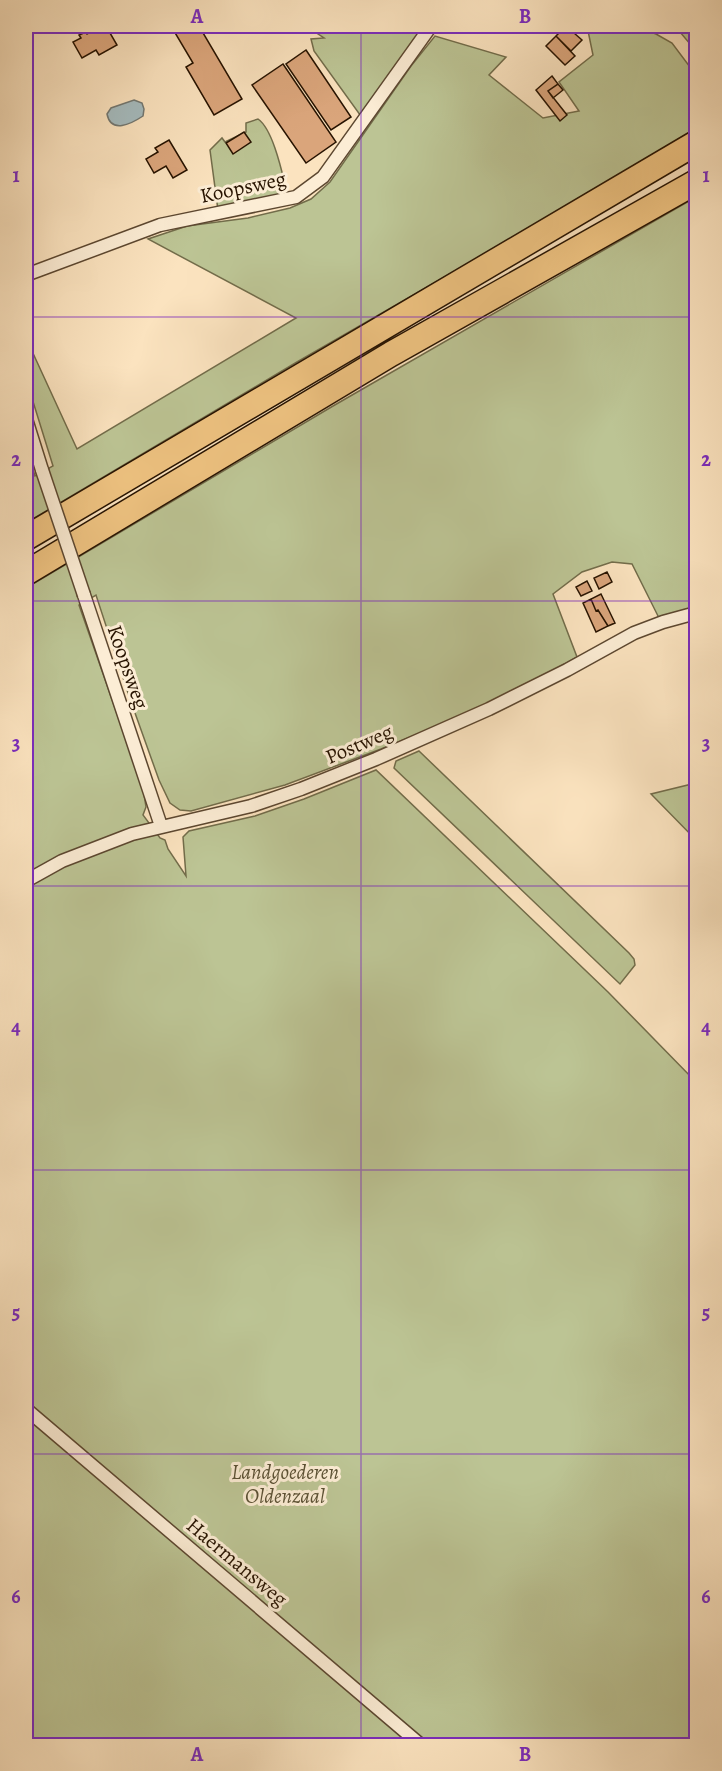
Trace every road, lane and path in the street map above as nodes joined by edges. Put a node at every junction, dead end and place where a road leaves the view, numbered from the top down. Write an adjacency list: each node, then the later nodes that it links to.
1 (431, 26): 4 (street, Koopsweg)
2 (696, 143): 6 (highway)
3 (696, 182): 7 (highway)
4 (26, 275)
5 (26, 418): 9 (street, Koopsweg, bridge)
6 (26, 538)
7 (26, 573)
8 (696, 613): 9 (street, Postweg)
9 (161, 826): 10 (street, Postweg)
10 (26, 881)
11 (26, 1409): 12 (street, Haermansweg)
12 (422, 1746)

